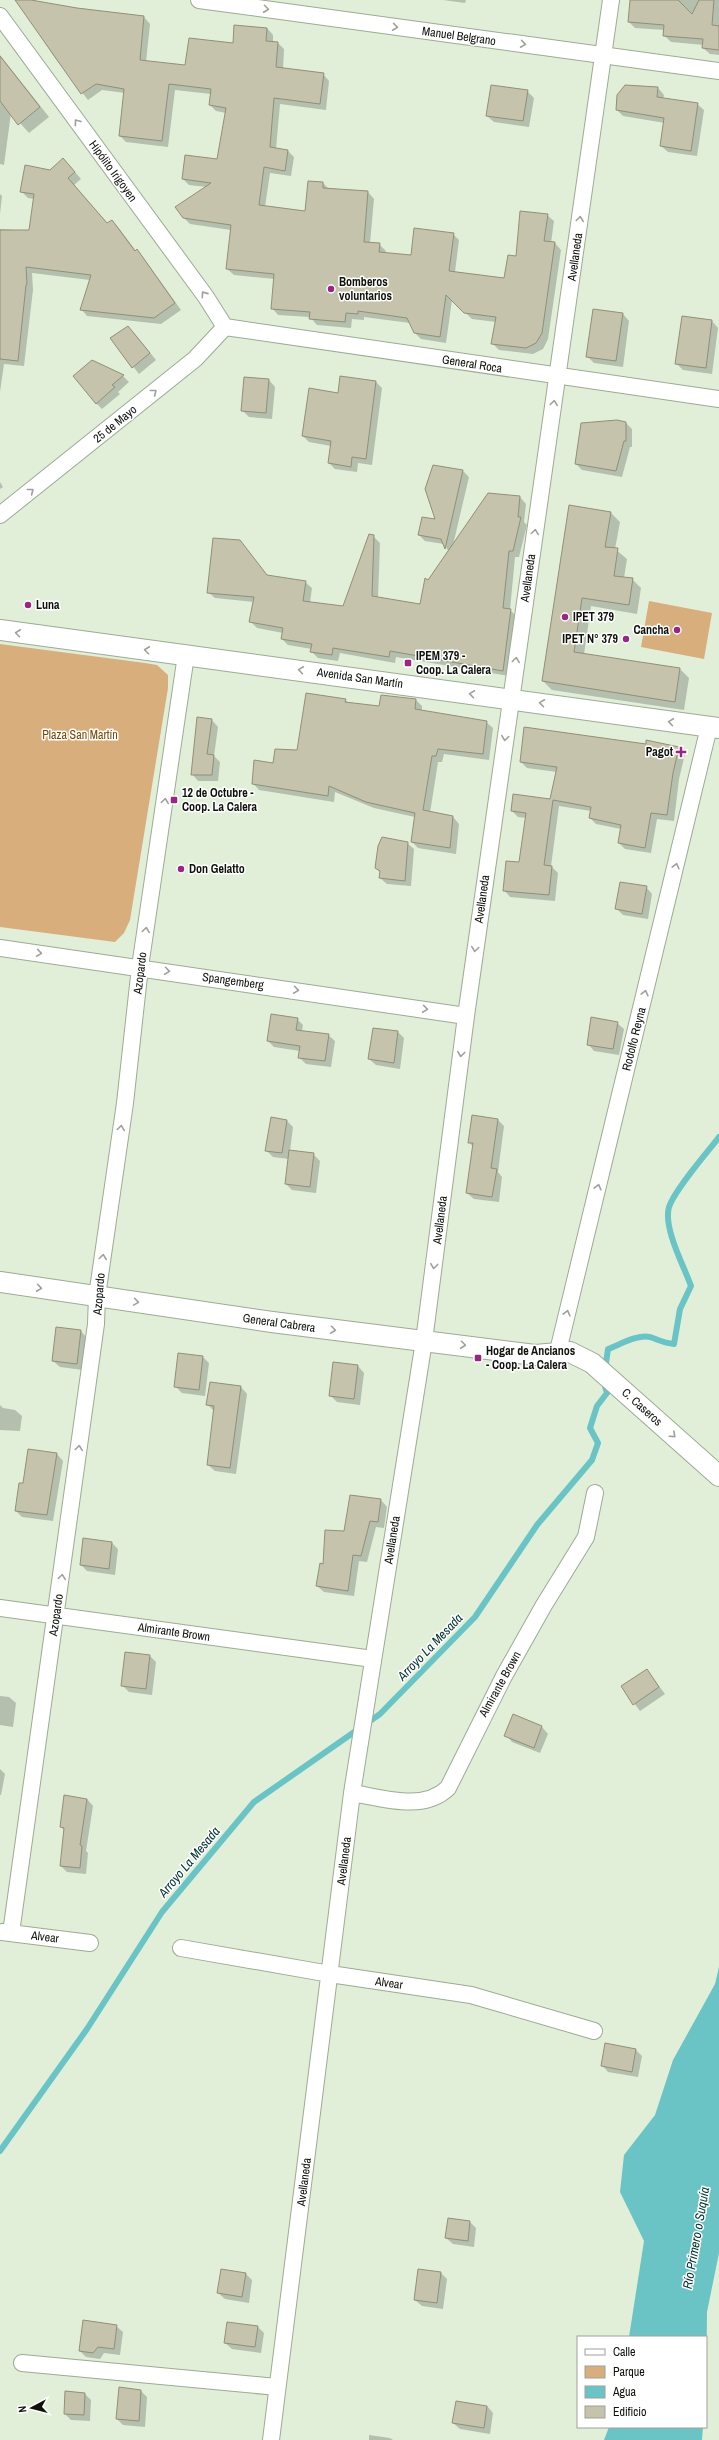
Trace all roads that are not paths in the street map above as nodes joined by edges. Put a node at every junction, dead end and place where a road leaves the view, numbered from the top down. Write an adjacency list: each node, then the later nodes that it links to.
1 (199, 0): 3 (street, Manuel Belgrano, one-way to 3)
2 (611, 0): 5 (street, Avellaneda)
3 (287, 6): 5 (street, Manuel Belgrano, one-way to 5)
4 (0, 16): 7 (street, Hipólito Irigoyen, one-way to 4)
5 (604, 56): 6 (street, Manuel Belgrano); 8 (street, Avellaneda, one-way to 5)
6 (719, 71)
7 (225, 327): 8 (street, General Roca); 10 (street, 25 de Mayo, one-way to 7)
8 (558, 377): 9 (street, General Roca); 13 (street, Avellaneda, one-way to 8)
9 (719, 399)
10 (0, 515)
11 (0, 630): 12 (street, Avenida San Martín, one-way to 11)
12 (186, 655): 13 (street, Avenida San Martín, one-way to 12); 16 (street, Azopardo, one-way to 12)
13 (510, 699): 14 (street, Avenida San Martín, one-way to 13); 17 (street, Avellaneda, one-way to 17)
14 (714, 728): 21 (street, Rodolfo Reyna, one-way to 14)
15 (0, 948): 16 (street, Spangemberg, one-way to 16)
16 (140, 967): 17 (street, Spangemberg, one-way to 17); 19 (street, Azopardo, one-way to 16)
17 (466, 1016): 20 (street, Avellaneda, one-way to 20)
18 (0, 1282): 19 (street, General Cabrera, one-way to 19)
19 (97, 1296): 20 (street, General Cabrera, one-way to 20); 25 (street, Azopardo, one-way to 19)
20 (424, 1341): 21 (street, General Cabrera, one-way to 21); 26 (street, Avellaneda)
21 (558, 1351): 22 (street, C. Caseros, one-way to 22)
22 (719, 1476)
23 (596, 1492): 27 (street, Almirante Brown)
24 (0, 1608): 25 (street, Almirante Brown)
25 (56, 1616): 26 (street, Almirante Brown); 28 (street, Azopardo)
26 (373, 1659): 27 (street, Avellaneda)
27 (352, 1793): 31 (street, Avellaneda)
28 (5, 1932): 29 (street, Alvear)
29 (90, 1943)
30 (181, 1948): 31 (street, Alvear)
31 (330, 1974): 32 (street, Alvear); 34 (street, Avellaneda)
32 (594, 2031)
33 (22, 2363): 34 (street)
34 (277, 2387): 35 (street, Avellaneda)
35 (271, 2440)

